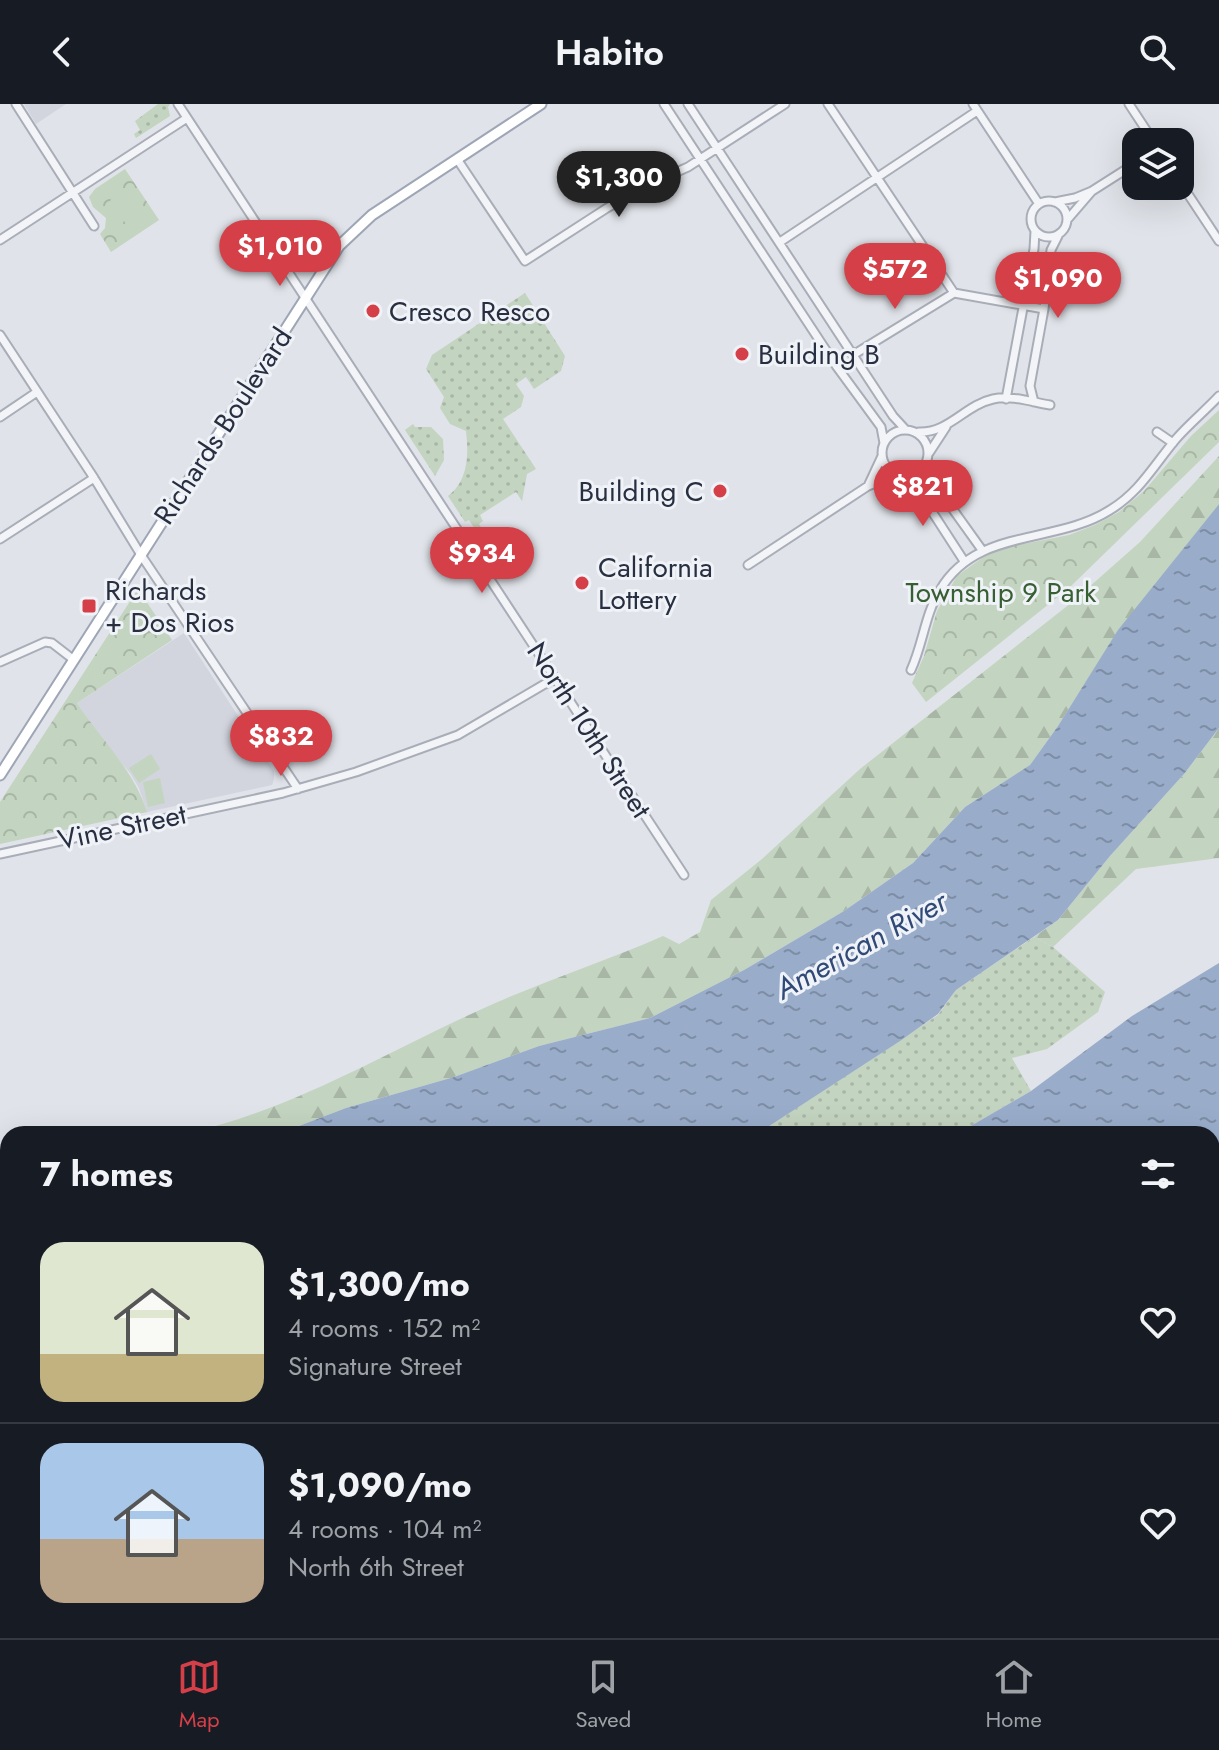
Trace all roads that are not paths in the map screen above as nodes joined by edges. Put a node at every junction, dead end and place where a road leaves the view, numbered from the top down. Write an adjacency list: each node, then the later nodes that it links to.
1 (16, 104): 18 (street)
2 (178, 104): 10 (street, North 10th Street)
3 (541, 104): 13 (main road, Richards Boulevard)
4 (664, 104): 14 (street)
5 (688, 104): 12 (street)
6 (785, 104): 12 (street)
7 (828, 104): 16 (street)
8 (1129, 104): 11 (street)
9 (975, 108): 16 (street); 21 (street)
10 (187, 118): 18 (street); 30 (street, North 10th Street)
11 (1145, 128)
12 (717, 149): 14 (street); 28 (street)
13 (457, 159): 14 (street); 29 (main road, Richards Boulevard)
14 (701, 159): 47 (street)
15 (1122, 172): 17 (street)
16 (878, 179): 28 (street); 31 (street)
17 (1092, 191): 20 (street); 22 (street)
18 (72, 192): 23 (street); 26 (street)
19 (1192, 200): 27 (street)
20 (1055, 202): 21 (street); 22 (street)
21 (1039, 204): 24 (street)
22 (1067, 220): 25 (street)
23 (94, 226)
24 (1035, 231): 25 (street); 33 (street)
25 (1059, 234): 34 (street)
26 (0, 240)
27 (1219, 241)
28 (780, 242): 36 (street)
29 (339, 246): 30 (main road); 32 (main road, Richards Boulevard)
30 (281, 261): 32 (street, North 10th Street)
31 (954, 293): 33 (street); 36 (street)
32 (305, 298): 57 (main road, Richards Boulevard); 63 (street, North 10th Street)
33 (1022, 305): 34 (street); 39 (street)
34 (1044, 309): 40 (street)
35 (0, 335): 37 (street)
36 (853, 355): 44 (street)
37 (37, 392): 42 (street); 53 (street)
38 (1219, 396): 48 (street)
39 (1006, 399): 40 (street); 43 (street)
40 (1034, 402): 41 (street)
41 (1050, 405)
42 (0, 417)
43 (947, 426): 45 (street); 49 (street)
44 (905, 429): 45 (street); 47 (street)
45 (916, 432): 49 (street)
46 (1157, 432): 48 (street)
47 (884, 443): 50 (street)
48 (1173, 443): 56 (street)
49 (929, 453): 51 (street)
50 (882, 456): 52 (street); 54 (street)
51 (926, 464): 52 (street); 56 (street)
52 (900, 476): 54 (street); 58 (street)
53 (94, 478): 55 (street); 57 (street)
54 (868, 486): 59 (street)
55 (0, 539)
56 (982, 550): 58 (street)
57 (141, 555): 60 (main road, Richards Boulevard); 65 (street)
58 (964, 561): 62 (street)
59 (748, 565)
60 (74, 660): 61 (street); 64 (main road, Richards Boulevard)
61 (0, 662)
62 (911, 670)
63 (555, 678): 65 (street, Vine Street); 67 (street, North 10th Street)
64 (0, 775)
65 (298, 789): 66 (street, Vine Street)
66 (0, 854)
67 (684, 875)

